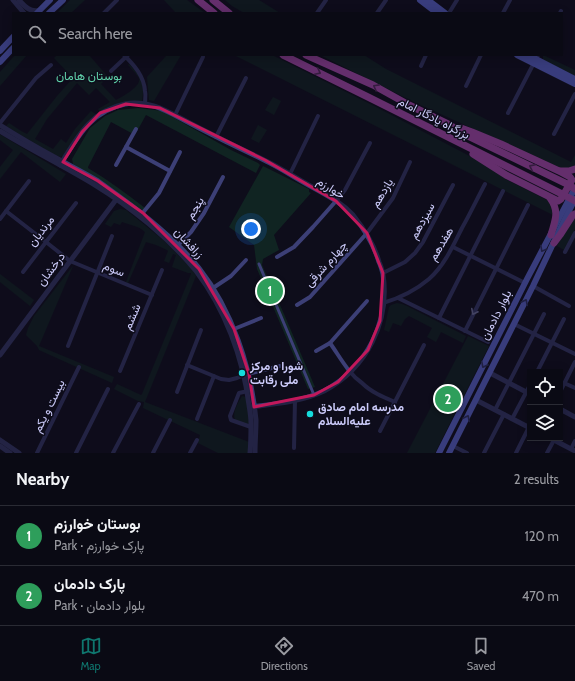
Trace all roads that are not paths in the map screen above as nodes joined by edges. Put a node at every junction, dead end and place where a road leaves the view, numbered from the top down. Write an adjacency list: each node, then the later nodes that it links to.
1 (13, 0): 15 (street)
2 (19, 0): 14 (street)
3 (50, 0): 14 (main road)
4 (63, 0): 16 (main road)
5 (117, 0): 17 (street)
6 (198, 0): 18 (highway)
7 (214, 0): 19 (highway)
8 (326, 0): 20 (street)
9 (386, 0): 21 (street)
10 (420, 0): 22 (main road)
11 (428, 0): 23 (main road)
12 (457, 0): 24 (street)
13 (510, 0): 25 (street)
14 (38, 11)
15 (23, 12)
16 (50, 12)
17 (105, 12)
18 (213, 12)
19 (229, 12)
20 (318, 12)
21 (378, 12)
22 (436, 12)
23 (444, 12)
24 (450, 12)
25 (504, 12)
26 (12, 38): 28 (main road)
27 (12, 49): 37 (main road)
28 (0, 51)
29 (126, 56): 40 (street); 46 (street)
30 (285, 56): 56 (highway, بزرگراه یادگار امام, one-way to 56)
31 (308, 56): 51 (highway, بزرگراه یادگار امام, one-way to 31)
32 (426, 56): 39 (street)
33 (481, 56): 44 (street)
34 (522, 56): 36 (main road)
35 (203, 57): 48 (street)
36 (535, 59): 42 (main road); 43 (main road); 47 (street)
37 (0, 62)
38 (50, 65): 50 (street)
39 (421, 66)
40 (111, 71)
41 (246, 78): 55 (street)
42 (575, 79)
43 (575, 84)
44 (466, 86)
45 (575, 94): 54 (street)
46 (144, 104): 48 (street, خوارزم); 61 (street, خوارزم)
47 (508, 113)
48 (175, 116): 55 (street, خوارزم)
49 (318, 116): 66 (street)
50 (0, 124): 61 (street, زرافشان)
51 (448, 124): 65 (highway); 71 (highway, بزرگراه یادگار امام, one-way to 51, bridge)
52 (136, 129): 58 (street)
53 (0, 131): 61 (street, زرافشان)
54 (554, 134)
55 (216, 137): 66 (street, خوارزم)
56 (455, 141): 74 (highway); 75 (highway, بزرگراه یادگار امام, bridge)
57 (370, 143): 76 (street)
58 (126, 147): 62 (street); 64 (street)
59 (180, 152): 64 (street)
60 (410, 162): 83 (street, یازدهم)
61 (62, 164): 73 (street, زرافشان)
62 (116, 165)
63 (575, 169): 65 (highway)
64 (170, 171): 81 (street)
65 (559, 171): 74 (highway)
66 (290, 174): 76 (street, خوارزم)
67 (223, 177): 89 (street, پنجم)
68 (29, 181): 79 (street)
69 (485, 184): 90 (street, هفدهم)
70 (453, 185): 101 (street, سیزدهم)
71 (575, 189): 85 (main road, بلوار دادمان)
72 (503, 191): 92 (street)
73 (117, 197): 81 (street, زرافشان); 95 (street, درخشان)
74 (550, 198): 85 (highway)
75 (575, 200): 88 (main road, بلوار دادمان)
76 (336, 201): 83 (street, خوارزم); 93 (street)
77 (76, 203): 87 (street, مرنديان)
78 (528, 205): 97 (street)
79 (6, 211): 82 (street); 87 (street, سوم)
80 (575, 214): 88 (highway)
81 (141, 215): 89 (street, زرافشان); 136 (street, زرافشان)
82 (0, 219)
83 (367, 233): 101 (street, خوارزم); 109 (street, چهارم شرقی)
84 (575, 233): 91 (street)
85 (551, 235): 102 (main road, بلوار دادمان, one-way to 102)
86 (112, 236): 100 (street)
87 (46, 242): 95 (street, سوم); 99 (street, مرنديان)
88 (554, 243): 103 (main road, بلوار دادمان)
89 (178, 245): 104 (street, زرافشان)
90 (453, 247): 92 (street); 106 (street, هفدهم)
91 (565, 252)
92 (470, 255): 97 (street); 113 (street)
93 (277, 257)
94 (246, 260): 104 (street)
95 (70, 261): 100 (street, سوم); 126 (street, درخشان)
96 (259, 264): 145 (street)
97 (496, 268): 102 (street); 118 (street, one-way to 118)
98 (162, 270): 105 (street, ششم)
99 (23, 272)
100 (97, 273): 105 (street, سوم); 124 (street)
101 (383, 273): 108 (street, خوارزم)
102 (525, 283): 181 (main road, بلوار دادمان, one-way to 181)
103 (533, 286): 110 (street); 115 (main road, بلوار دادمان, one-way to 103)
104 (213, 288): 116 (street, زرافشان)
105 (152, 294): 133 (street, ششم)
106 (398, 298): 108 (street, هفدهم); 113 (street)
107 (367, 301): 121 (street)
108 (383, 303): 134 (street, خوارزم)
109 (297, 305)
110 (570, 306)
111 (544, 314): 119 (street)
112 (261, 318): 116 (street)
113 (439, 318): 118 (street)
114 (564, 319): 122 (street)
115 (514, 324): 119 (street); 135 (main road, بلوار دادمان)
116 (234, 329): 136 (street, زرافشان)
117 (201, 330): 129 (street)
118 (464, 331): 120 (street)
119 (534, 334): 122 (street); 138 (street)
120 (488, 342)
121 (330, 343): 125 (street); 134 (street)
122 (552, 343): 127 (street); 132 (street)
123 (424, 345): 149 (street)
124 (68, 346)
125 (316, 351)
126 (0, 354)
127 (575, 354)
128 (575, 362): 139 (street)
129 (187, 365): 137 (street); 143 (street)
130 (280, 366): 136 (street)
131 (79, 367): 174 (street, بیست و یکم)
132 (539, 369)
133 (120, 371)
134 (350, 372): 145 (street, خوارزم); 149 (street)
135 (490, 373): 138 (street); 148 (main road, بلوار دادمان)
136 (247, 374): 137 (street); 142 (street, زرافشان); 151 (street, زرافشان)
137 (214, 376): 156 (street)
138 (509, 383): 144 (street); 152 (street)
139 (564, 383): 140 (street)
140 (575, 388)
141 (108, 389): 175 (street)
142 (248, 391): 151 (street, زرافشان); 159 (street)
143 (177, 392)
144 (527, 392)
145 (314, 395): 147 (street, خوارزم)
146 (527, 395): 157 (street)
147 (295, 400): 151 (street, خوارزم); 170 (street)
148 (476, 400): 152 (street); 169 (main road, بلوار دادمان, one-way to 148)
149 (395, 402): 161 (street)
150 (139, 404): 176 (street)
151 (252, 407): 159 (street, زرافشان); 180 (street, زرافشان)
152 (495, 410): 154 (street)
153 (563, 411): 155 (street)
154 (504, 414): 157 (street); 184 (street)
155 (575, 417)
156 (197, 419)
157 (512, 419): 160 (street)
158 (170, 420): 177 (street)
159 (251, 427): 179 (street, زرافشان)
160 (527, 427)
161 (380, 431)
162 (527, 432): 185 (street)
163 (0, 440): 173 (street)
164 (197, 440): 178 (street)
165 (551, 441): 186 (street)
166 (556, 441): 171 (street)
167 (575, 441): 171 (street)
168 (0, 446): 172 (street)
169 (453, 446): 182 (main road, بلوار دادمان); 183 (street)
170 (294, 448)
171 (573, 450)
172 (10, 453)
173 (19, 453)
174 (37, 453)
175 (76, 453)
176 (113, 453)
177 (153, 453)
178 (190, 453)
179 (250, 453)
180 (255, 453)
181 (439, 453)
182 (449, 453)
183 (467, 453)
184 (484, 453)
185 (516, 453)
186 (547, 453)

